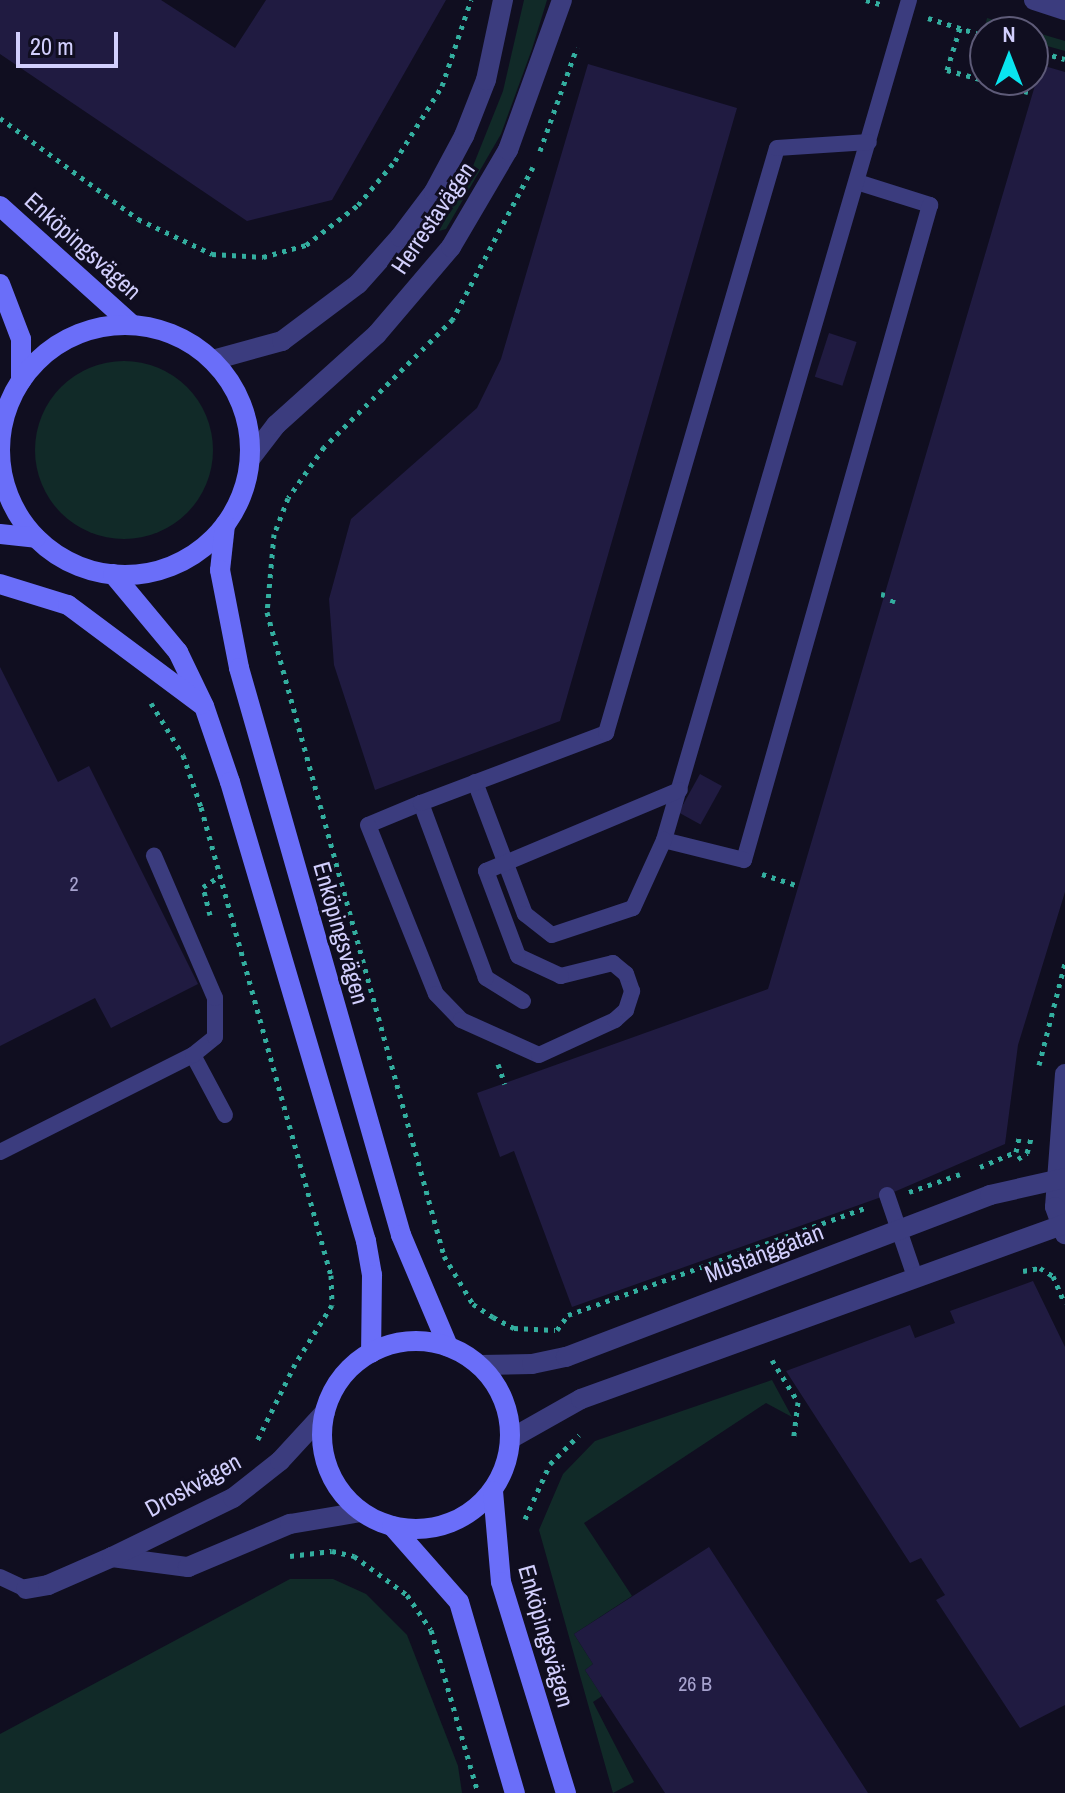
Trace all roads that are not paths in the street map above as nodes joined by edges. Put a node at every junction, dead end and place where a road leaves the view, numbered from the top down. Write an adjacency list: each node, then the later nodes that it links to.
1 (503, 0): 11 (street, Herrestavägen)
2 (562, 0): 14 (street, Herrestavägen)
3 (909, 0): 6 (lane)
4 (1034, 0): 5 (street)
5 (1065, 10)
6 (869, 142): 7 (lane); 21 (lane)
7 (857, 182): 22 (lane); 24 (lane)
8 (0, 206): 10 (street, Enköpingsvägen)
9 (0, 284): 12 (street)
10 (131, 324): 11 (street); 12 (street)
11 (213, 360): 14 (street)
12 (21, 381): 13 (street)
13 (0, 441): 17 (street)
14 (250, 459): 15 (street)
15 (225, 525): 18 (street); 37 (street, Enköpingsvägen)
16 (0, 534): 17 (street)
17 (36, 538): 18 (street)
18 (113, 574): 20 (street)
19 (0, 584): 20 (street)
20 (204, 706): 38 (street)
21 (475, 782): 23 (lane); 26 (lane)
22 (680, 790): 24 (lane); 26 (lane)
23 (421, 803): 26 (lane); 27 (lane)
24 (664, 840): 26 (lane)
25 (154, 856): 28 (lane)
26 (505, 861)
27 (523, 1001)
28 (193, 1055): 30 (lane); 31 (lane)
29 (1065, 1074): 32 (street)
30 (225, 1115)
31 (0, 1152)
32 (1060, 1179): 34 (street); 35 (street, Mustanggatan)
33 (888, 1197): 35 (lane)
34 (1064, 1228): 36 (street)
35 (898, 1229): 36 (lane); 39 (street, Mustanggatan)
36 (915, 1277): 41 (street)
37 (448, 1346): 38 (street); 39 (street)
38 (371, 1353): 40 (street)
39 (479, 1365): 41 (street)
40 (325, 1412): 43 (street); 45 (street, Droskvägen)
41 (510, 1439): 42 (street)
42 (493, 1491): 44 (street); 49 (street, Enköpingsvägen)
43 (361, 1512): 44 (street); 45 (street, Droskvägen)
44 (392, 1526): 48 (street)
45 (112, 1557): 47 (street, Droskvägen)
46 (1, 1581): 47 (lane, Droskvägen)
47 (26, 1589)
48 (515, 1793)
49 (566, 1793)

